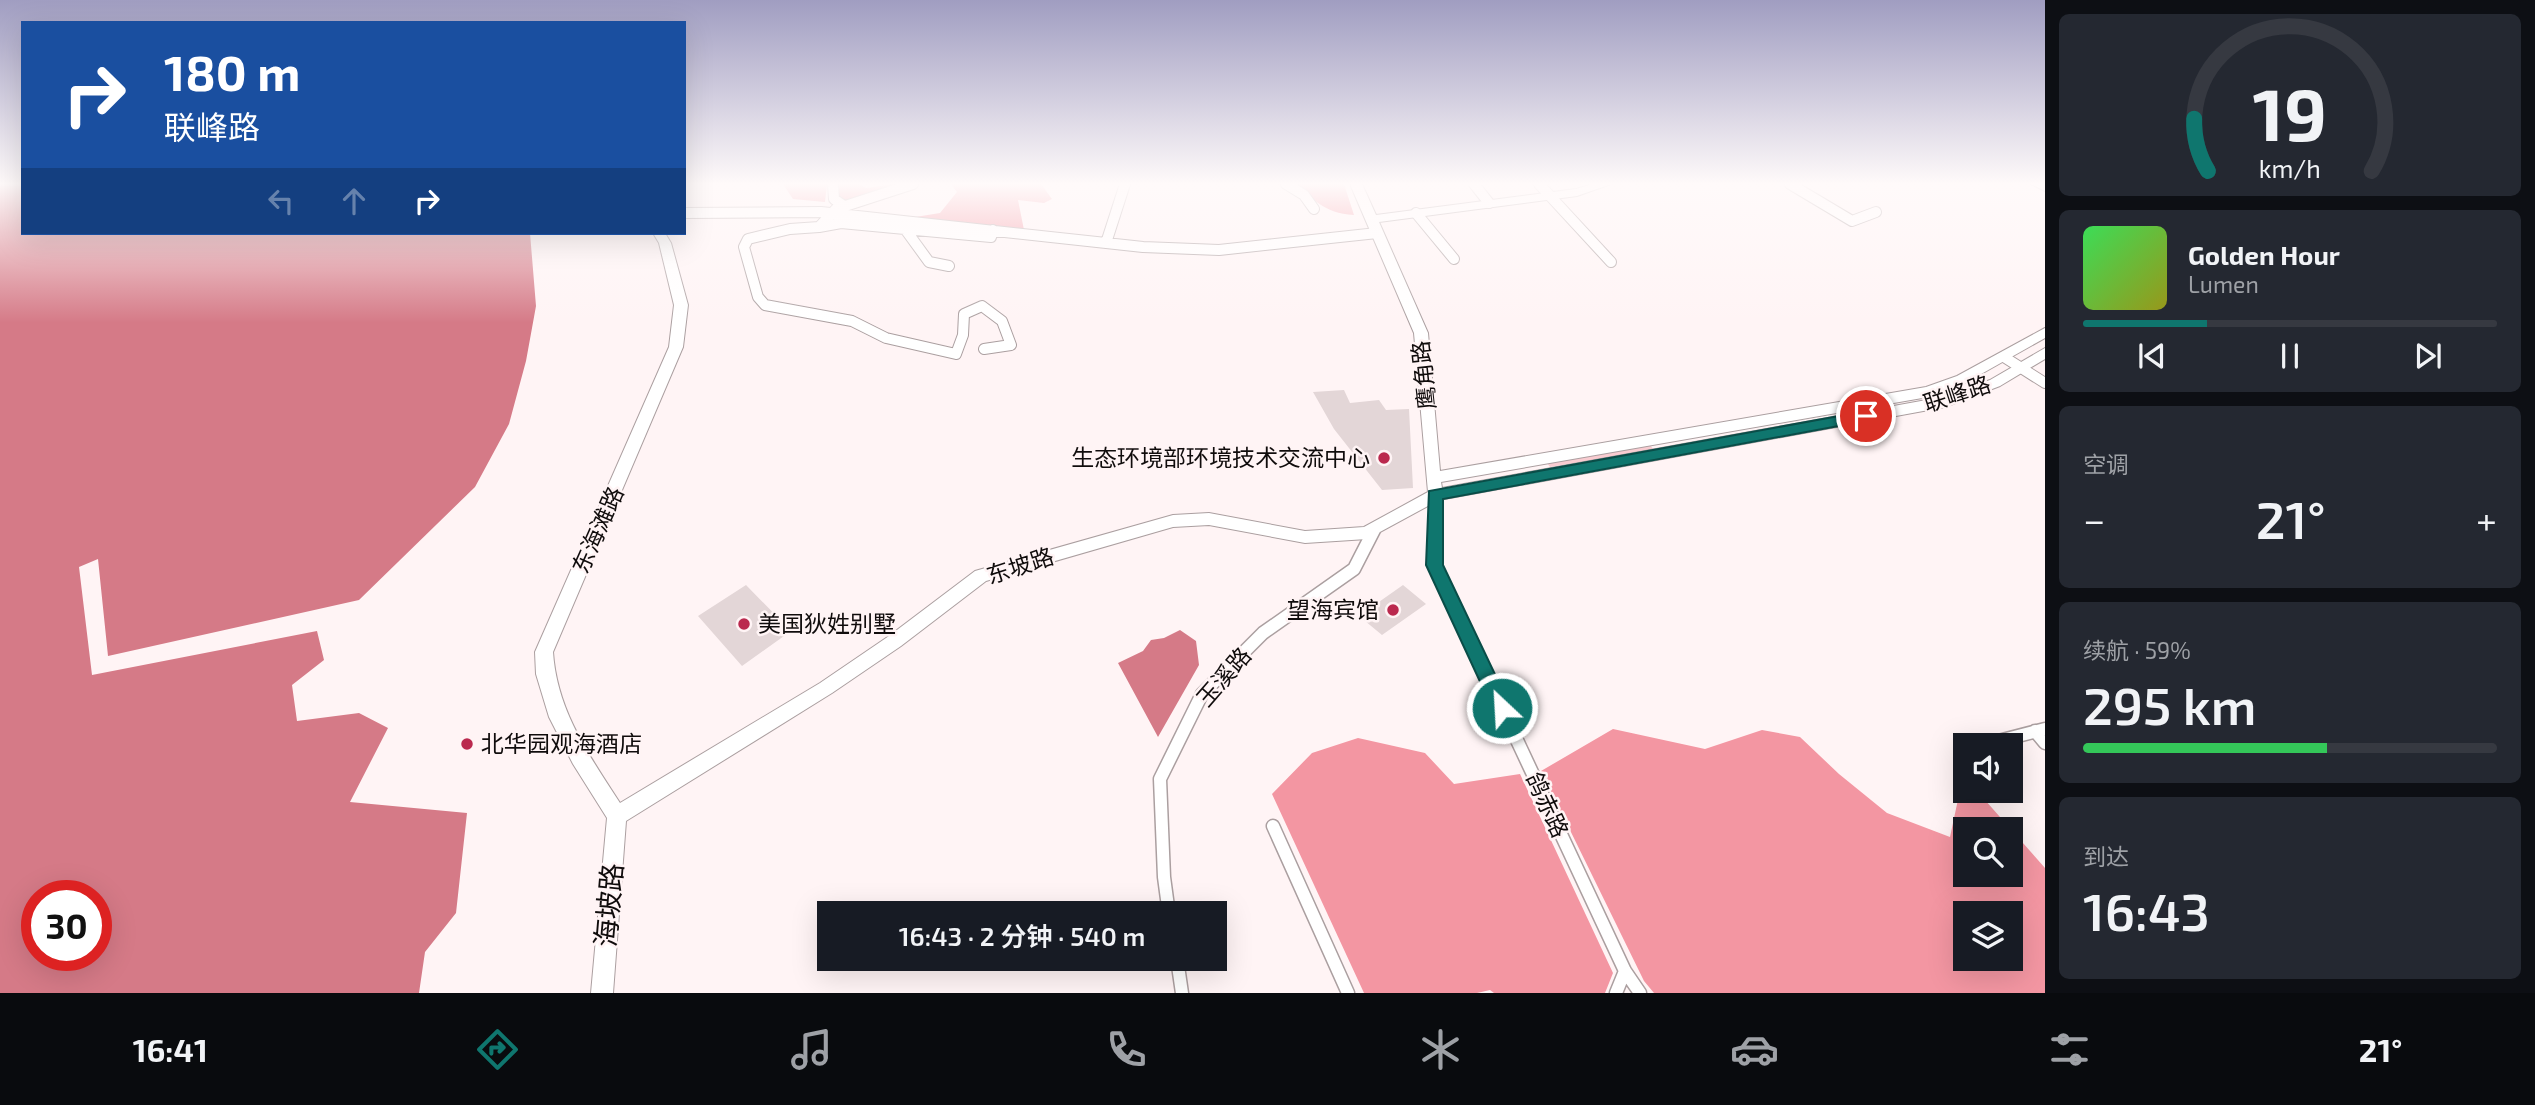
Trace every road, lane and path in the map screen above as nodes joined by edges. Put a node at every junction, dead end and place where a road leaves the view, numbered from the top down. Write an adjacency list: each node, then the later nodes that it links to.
1 (784, 230): 16 (street)
2 (906, 230): 14 (street)
3 (919, 230): 4 (street)
4 (993, 230)
5 (996, 230): 11 (street)
6 (1110, 230): 11 (street)
7 (1430, 230): 12 (street)
8 (1582, 230): 13 (street)
9 (1377, 233): 11 (street); 21 (main road, 鹰角路)
10 (660, 235): 26 (main road, 东海滩路)
11 (1106, 243)
12 (1454, 259)
13 (1611, 262)
14 (948, 265)
15 (2045, 332): 18 (main road, 联峰路)
16 (984, 349)
17 (2045, 353): 19 (main road, 联峰路)
18 (2004, 357): 19 (street, 联峰路); 21 (main road, 联峰路)
19 (2021, 367): 20 (street, 联峰路); 21 (main road, 联峰路)
20 (2045, 383)
21 (1434, 486): 22 (main road, 东坡路); 30 (street, 鸽赤路)
22 (1374, 530): 26 (main road, 东坡路); 28 (street, 玉溪路)
23 (2040, 730): 24 (street); 25 (street)
24 (2023, 734)
25 (2045, 743)
26 (617, 816): 31 (main road, 海坡路)
27 (1273, 826): 33 (street)
28 (1168, 901)
29 (1179, 971): 32 (street)
30 (1625, 971): 34 (street); 35 (street, 鸽赤路)
31 (602, 993)
32 (1182, 993)
33 (1348, 993)
34 (1616, 993)
35 (1640, 993)

